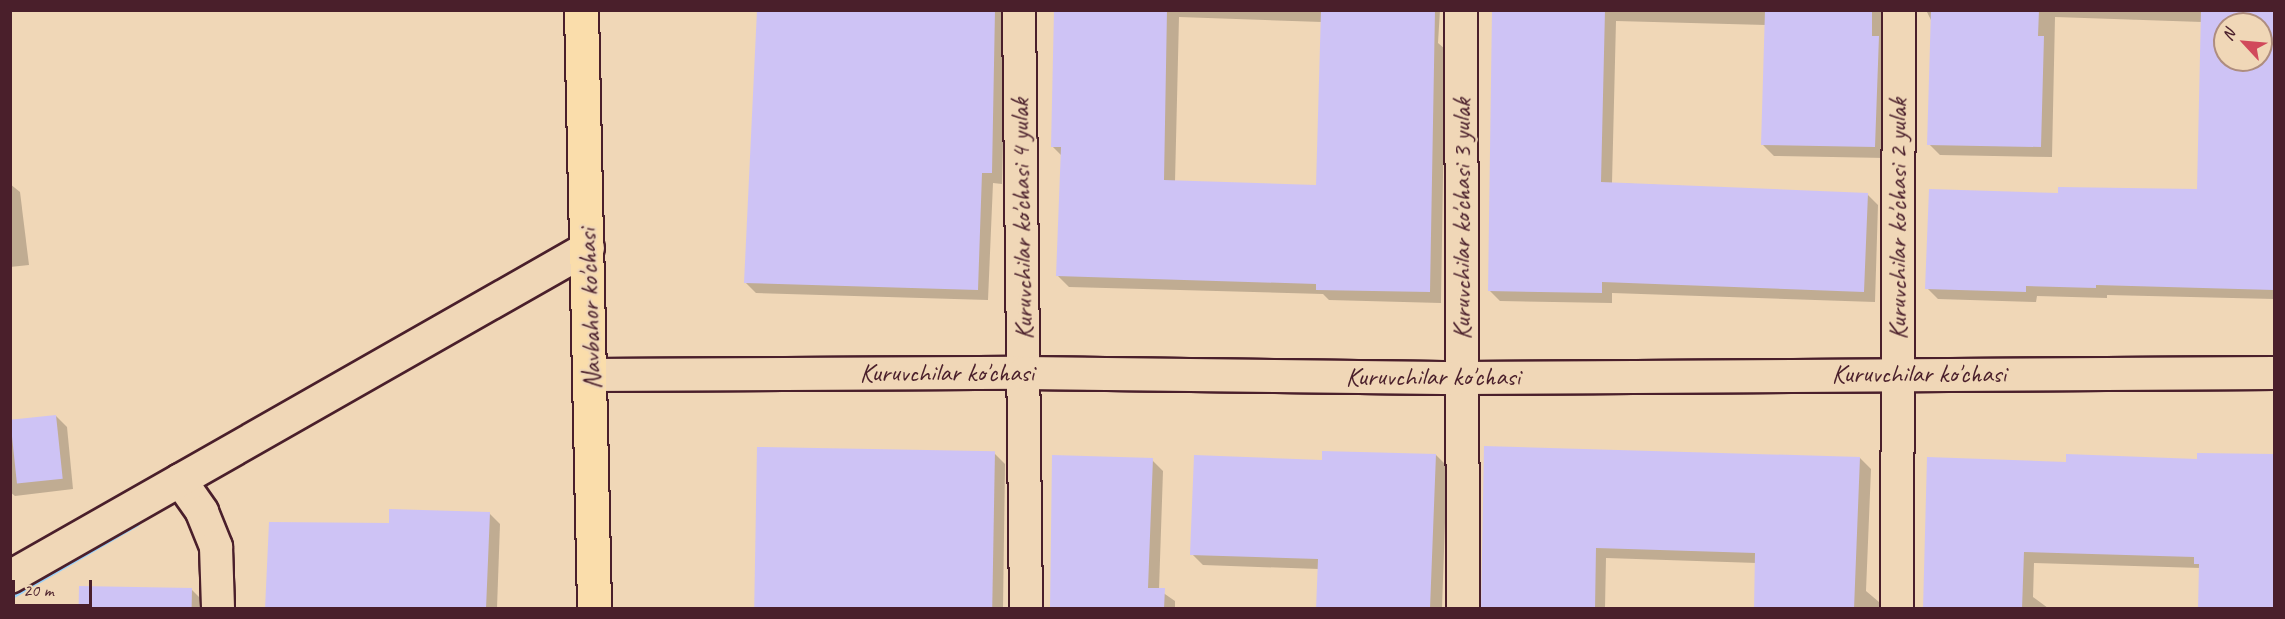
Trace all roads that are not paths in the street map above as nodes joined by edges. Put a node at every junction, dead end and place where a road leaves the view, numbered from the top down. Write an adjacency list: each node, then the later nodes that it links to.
1 (582, 10): 5 (main road, Navbahor ko'chasi)
2 (1019, 10): 6 (street, Kuruvchilar ko'chasi 4 yulak)
3 (1461, 10): 10 (street, Kuruvchilar ko'chasi 3 yulak)
4 (1899, 10): 7 (street, Kuruvchilar ko'chasi 2 yulak)
5 (588, 248): 9 (main road, Navbahor ko'chasi); 11 (street)
6 (1025, 373): 9 (street, Kuruvchilar ko'chasi); 10 (street, Kuruvchilar ko'chasi); 15 (street, Kuruvchilar ko'chasi 4 yulak)
7 (1897, 374): 8 (street, Kuruvchilar ko'chasi); 10 (street, Kuruvchilar ko'chasi); 17 (street, Kuruvchilar ko'chasi 2 yulak)
8 (2274, 374)
9 (592, 375): 14 (main road, Navbahor ko'chasi)
10 (1464, 378): 16 (street, Kuruvchilar ko'chasi 3 yulak)
11 (190, 494): 12 (street); 13 (street)
12 (10, 577)
13 (218, 609)
14 (594, 609)
15 (1026, 609)
16 (1463, 609)
17 (1897, 609)

